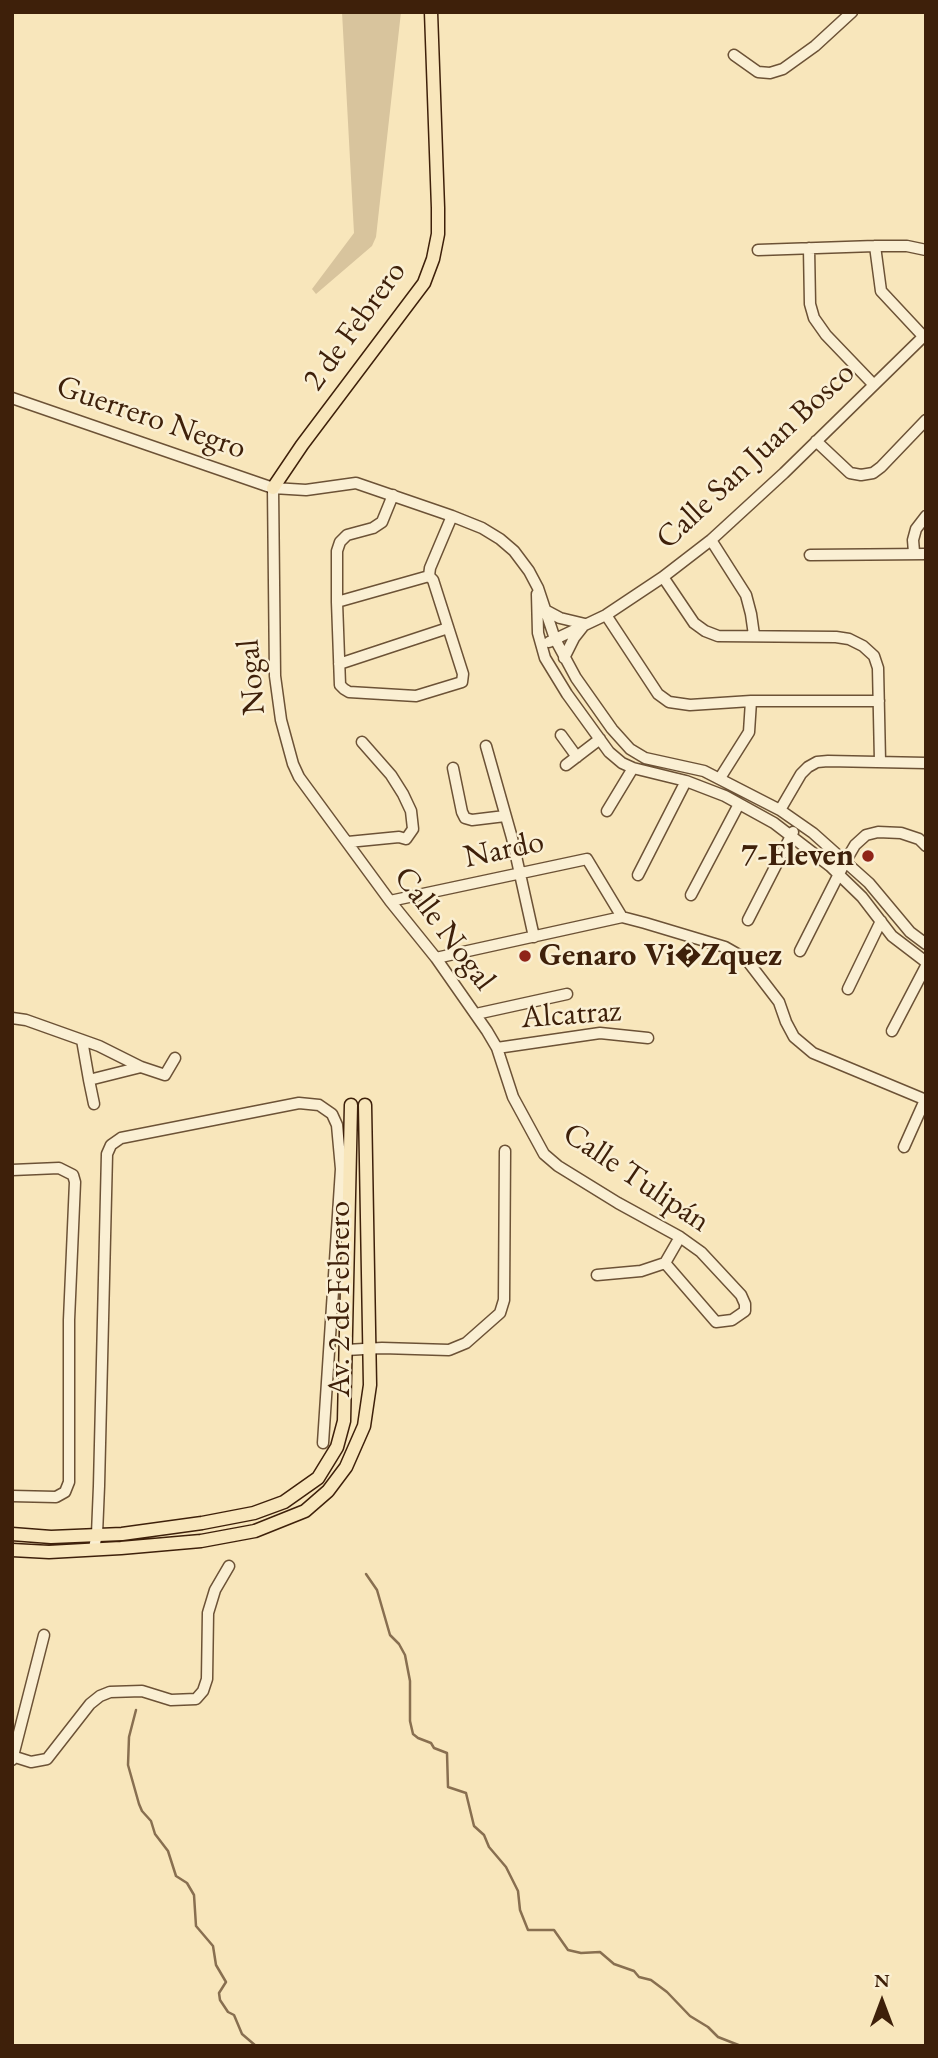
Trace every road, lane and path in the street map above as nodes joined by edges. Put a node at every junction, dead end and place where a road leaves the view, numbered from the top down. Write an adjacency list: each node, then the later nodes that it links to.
1 (431, 12): 13 (main road, 2 de Febrero)
2 (852, 12): 3 (street)
3 (734, 55)
4 (876, 246): 5 (street); 7 (street); 8 (street)
5 (810, 248): 6 (street); 9 (street)
6 (758, 250)
7 (926, 250)
8 (924, 335): 9 (street, Calle San Juan Bosco)
9 (873, 384): 12 (street, Calle San Juan Bosco)
10 (12, 398): 13 (street, Guerrero Negro)
11 (924, 425): 12 (street)
12 (816, 440): 17 (street, Calle San Juan Bosco)
13 (273, 488): 14 (street, Guerrero Negro); 54 (street, Nogal)
14 (393, 495): 15 (street, Guerrero Negro); 22 (street)
15 (452, 516): 20 (street); 23 (street, Guerrero Negro)
16 (926, 516): 18 (street)
17 (712, 540): 21 (street, Calle San Juan Bosco); 27 (street)
18 (920, 553): 19 (street)
19 (810, 555)
20 (429, 576): 22 (street); 26 (street)
21 (663, 577): 24 (street, Calle San Juan Bosco); 27 (street)
22 (337, 602): 31 (street)
23 (541, 609): 25 (street); 28 (street); 29 (street)
24 (606, 615): 25 (street, Calle San Juan Bosco); 33 (street)
25 (585, 624): 28 (street, Calle San Juan Bosco); 30 (street)
26 (448, 628): 31 (street); 31 (street)
27 (754, 635): 32 (street)
28 (555, 639): 29 (street, Calle San Juan Bosco); 30 (street)
29 (540, 645): 35 (street)
30 (564, 658): 39 (street)
31 (339, 664)
32 (879, 701): 33 (street); 40 (street)
33 (751, 702): 46 (street)
34 (561, 735): 38 (street)
35 (600, 739): 38 (street); 44 (street)
36 (362, 743): 54 (street)
37 (485, 746): 51 (street)
38 (577, 757): 42 (street)
39 (664, 761): 45 (street); 46 (street)
40 (880, 761): 41 (street); 49 (street)
41 (926, 763)
42 (566, 765)
43 (453, 768): 51 (street)
44 (633, 768): 45 (street); 50 (street)
45 (660, 775): 47 (street)
46 (720, 778): 49 (street)
47 (686, 781): 48 (street); 59 (street)
48 (739, 804): 53 (street); 60 (street)
49 (780, 810): 52 (street)
50 (607, 811)
51 (505, 817): 57 (street)
52 (799, 823): 53 (street); 56 (street)
53 (791, 836): 58 (street); 63 (street)
54 (348, 842): 61 (street, Calle Nogal)
55 (926, 846): 56 (street)
56 (845, 862): 58 (street); 66 (street)
57 (520, 873): 61 (street, Nardo); 62 (street, Nardo); 65 (street)
58 (839, 874): 64 (street); 67 (street)
59 (638, 875)
60 (691, 895)
61 (390, 901): 68 (street, Calle Nogal)
62 (622, 917): 65 (street); 83 (street)
63 (748, 920)
64 (881, 921): 69 (street); 70 (street)
65 (534, 937): 68 (street)
66 (926, 944)
67 (800, 951)
68 (436, 958): 72 (street, Calle Nogal)
69 (926, 964): 74 (street)
70 (848, 989)
71 (567, 994): 72 (street)
72 (476, 1014): 77 (street, Calle Nogal)
73 (12, 1018): 76 (street)
74 (892, 1031)
75 (648, 1038): 77 (street, Alcatraz)
76 (82, 1040): 79 (street); 81 (street)
77 (497, 1048): 90 (street, Calle Tulipán)
78 (175, 1058): 80 (street)
79 (141, 1068): 80 (street); 81 (street)
80 (165, 1076): 82 (street)
81 (89, 1080): 84 (street)
82 (158, 1086)
83 (925, 1100): 87 (street)
84 (94, 1104)
85 (351, 1105): 86 (street); 94 (main road, Av. 2 de Febrero)
86 (365, 1105): 93 (main road, Av. 2 de Febrero)
87 (904, 1147)
88 (505, 1150): 93 (street)
89 (12, 1170): 96 (street)
90 (680, 1237): 91 (street); 91 (street, Calle Tulipán)
91 (665, 1263): 92 (street)
92 (597, 1275)
93 (369, 1348): 94 (street); 99 (main road, Av. 2 de Febrero)
94 (346, 1350): 98 (main road, Av. 2 de Febrero)
95 (323, 1443): 98 (street)
96 (12, 1496)
97 (12, 1534): 98 (main road, Av. 2 de Febrero)
98 (97, 1534): 99 (street)
99 (94, 1548): 100 (main road, Av. 2 de Febrero)
100 (12, 1550)
101 (229, 1566): 103 (street)
102 (44, 1635): 103 (street)
103 (13, 1758)

